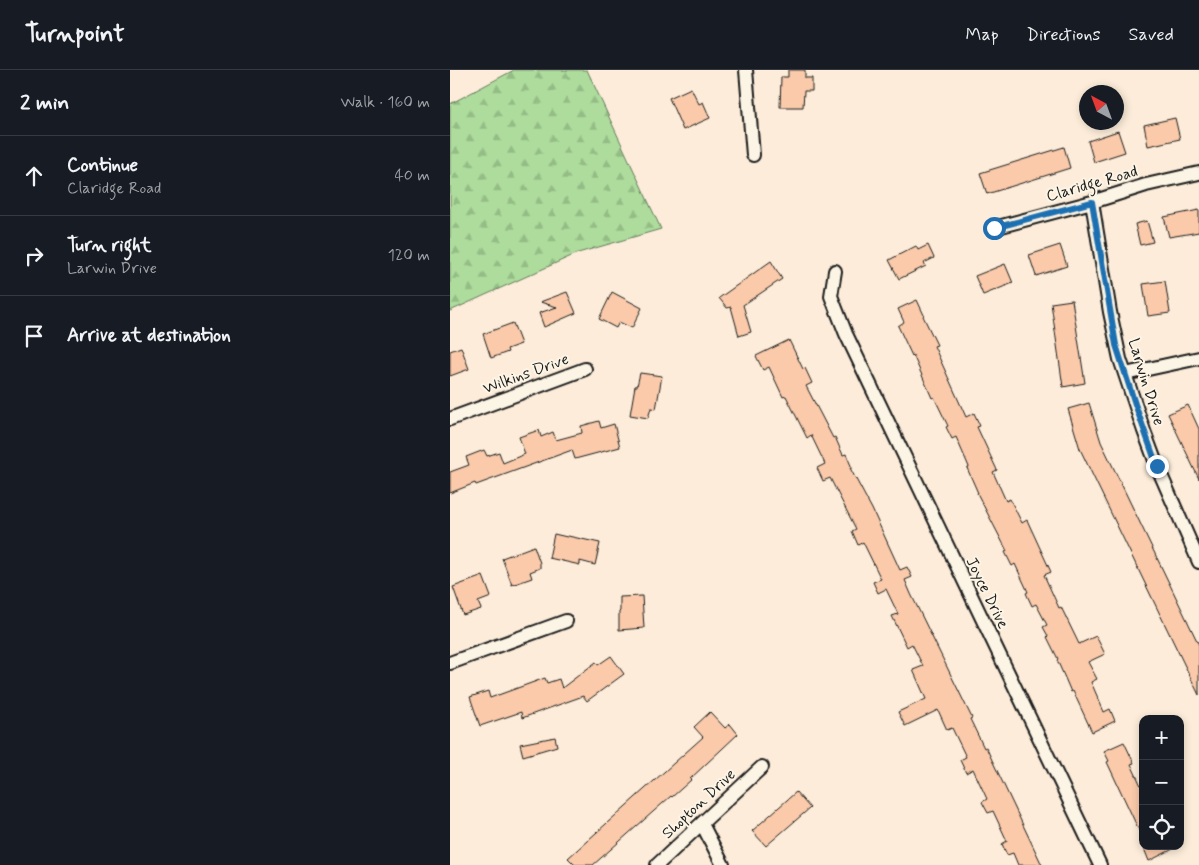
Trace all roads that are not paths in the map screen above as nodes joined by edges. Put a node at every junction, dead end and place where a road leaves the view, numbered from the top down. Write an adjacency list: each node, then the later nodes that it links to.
1 (746, 70): 2 (street)
2 (753, 155)
3 (1199, 173): 4 (street, Claridge Road)
4 (1092, 202): 5 (street, Claridge Road); 9 (street, Larwin Drive)
5 (994, 228)
6 (835, 272): 18 (street, Joyce Drive)
7 (1199, 358): 9 (street)
8 (585, 369): 10 (street, Wilkins Drive)
9 (1125, 374): 11 (street, Larwin Drive)
10 (450, 419)
11 (1199, 562)
12 (566, 621): 13 (street)
13 (450, 663)
14 (762, 767): 15 (street, Shopton Drive)
15 (702, 824): 16 (street, Shopton Drive); 17 (street)
16 (657, 865)
17 (723, 865)
18 (1100, 865)

